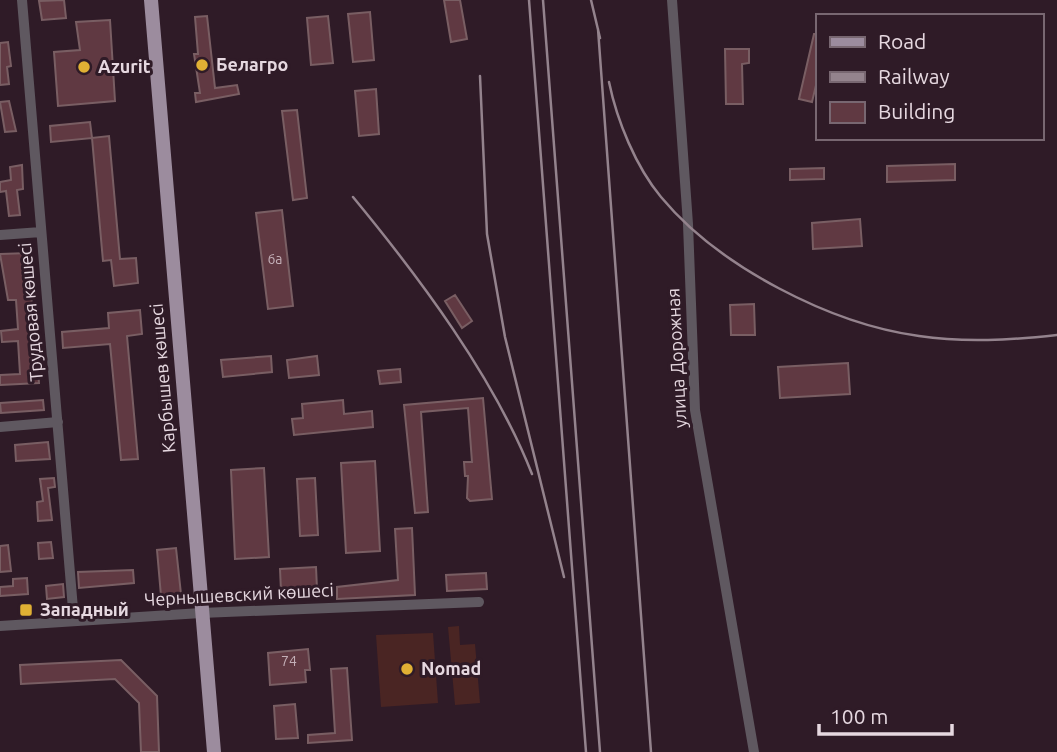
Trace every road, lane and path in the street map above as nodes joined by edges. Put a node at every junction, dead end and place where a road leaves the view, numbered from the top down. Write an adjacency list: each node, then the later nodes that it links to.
1 (22, 0): 4 (street, Трудовая көшесі)
2 (151, 0): 9 (main road, Карбышев көшесі)
3 (672, 0): 13 (street, улица Дорожная)
4 (41, 232): 5 (street); 6 (street, Трудовая көшесі)
5 (0, 235)
6 (58, 422): 7 (street); 10 (street, Трудовая көшесі)
7 (0, 427)
8 (479, 603): 9 (street, Чернышевский көшесі)
9 (201, 613): 10 (street, Чернышевский көшесі); 12 (main road, Карбышев көшесі)
10 (74, 621): 11 (street, Чернышевский көшесі)
11 (0, 626)
12 (214, 752)
13 (754, 752)

